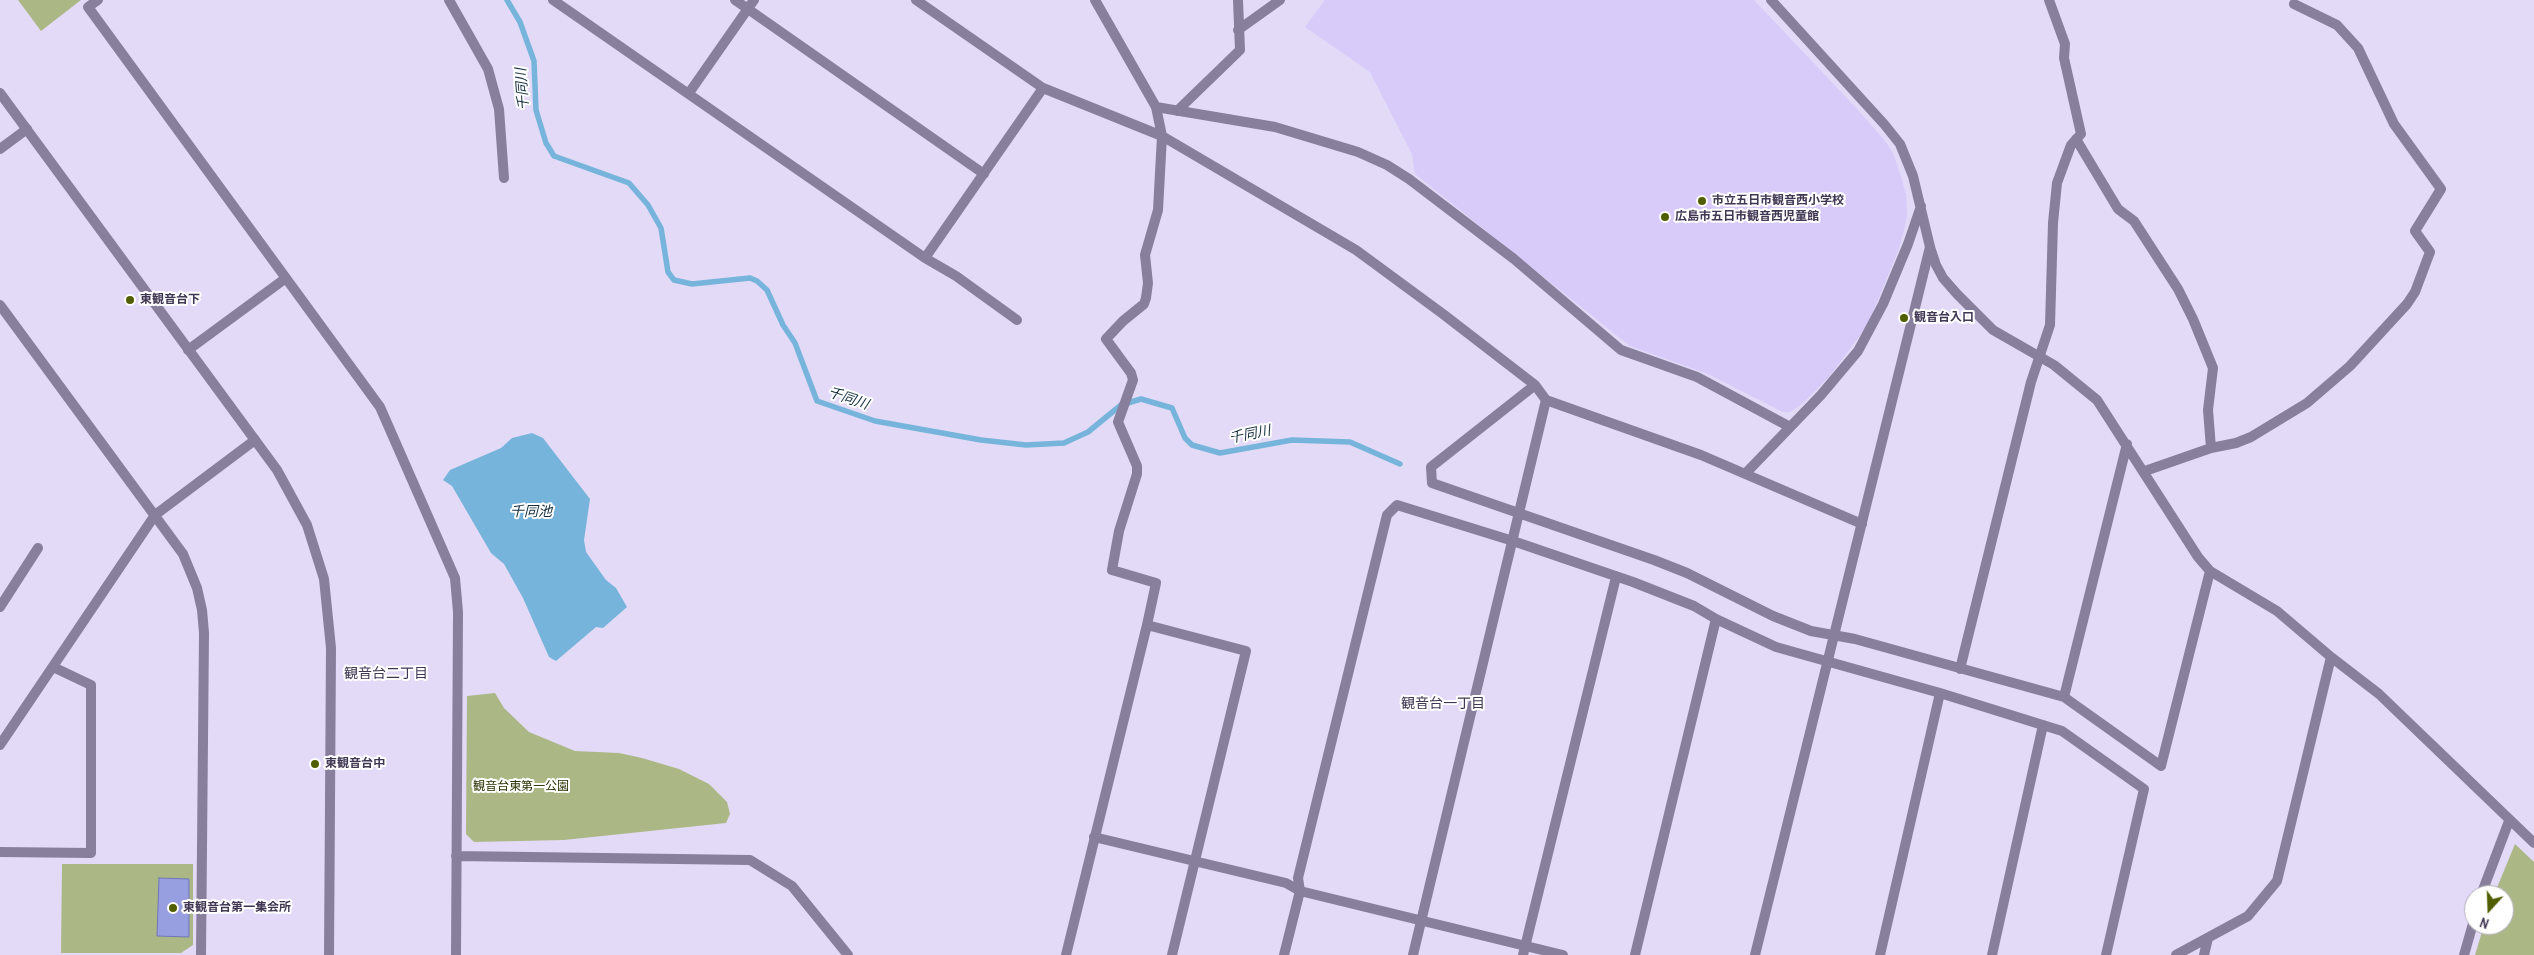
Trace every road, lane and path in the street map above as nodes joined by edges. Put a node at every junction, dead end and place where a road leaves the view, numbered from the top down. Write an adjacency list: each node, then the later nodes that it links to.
1 (98, 0): 28 (street)
2 (449, 0): 24 (street)
3 (553, 0): 16 (street)
4 (735, 0): 11 (street)
5 (916, 0): 14 (street)
6 (1095, 0): 17 (street)
7 (1238, 0): 13 (street)
8 (1280, 0): 13 (street)
9 (1771, 0): 25 (street)
10 (2049, 0): 21 (street)
11 (751, 4): 16 (street); 23 (street)
12 (2294, 4): 38 (street)
13 (1238, 30): 18 (street)
14 (1043, 88): 20 (street); 23 (street)
15 (0, 93): 19 (street)
16 (689, 93): 27 (street)
17 (1156, 107): 18 (street); 20 (street)
18 (1177, 111): 35 (street)
19 (27, 129): 22 (street); 31 (street)
20 (1162, 136): 33 (street); 50 (street)
21 (2076, 139): 32 (street); 38 (street)
22 (0, 149)
23 (984, 174): 27 (street)
24 (504, 178)
25 (1921, 205): 26 (street); 35 (street)
26 (1930, 247): 32 (street); 43 (street)
27 (925, 258): 30 (street)
28 (286, 278): 31 (street); 64 (street)
29 (0, 305): 42 (street)
30 (1017, 320)
31 (188, 350): 36 (street)
32 (2040, 358): 37 (street); 55 (street)
33 (1535, 386): 34 (street); 41 (street)
34 (1546, 400): 40 (street); 41 (street)
35 (1790, 427): 40 (street)
36 (255, 440): 42 (street); 73 (street)
37 (2127, 444): 39 (street); 57 (street)
38 (2211, 448): 39 (street)
39 (2145, 471): 46 (street)
40 (1745, 474): 43 (street)
41 (1520, 513): 44 (street); 51 (street)
42 (155, 516): 54 (street); 72 (street)
43 (1862, 524): 51 (street)
44 (1513, 540): 47 (street); 67 (street); 68 (street)
45 (38, 548): 48 (street)
46 (2210, 571): 52 (street); 57 (street)
47 (1616, 577): 49 (street); 71 (street)
48 (0, 607)
49 (1716, 619): 53 (street); 81 (street)
50 (1147, 625): 61 (street); 65 (street)
51 (1834, 637): 53 (street); 55 (street)
52 (2331, 657): 60 (street); 70 (street)
53 (1829, 662): 56 (street); 82 (street)
54 (53, 667): 59 (street); 63 (street)
55 (1960, 670): 57 (street)
56 (1940, 692): 58 (street); 83 (street)
57 (2064, 697)
58 (2043, 725): 84 (street); 85 (street)
59 (0, 745)
60 (2509, 821): 62 (street); 66 (street)
61 (1094, 837): 65 (street); 76 (street)
62 (2534, 843)
63 (0, 852)
64 (456, 856): 74 (street); 75 (street)
65 (1194, 860): 67 (street); 77 (street)
66 (2485, 885)
67 (1300, 891): 68 (street); 78 (street)
68 (1420, 919): 71 (street); 79 (street)
69 (2470, 935): 88 (street)
70 (2208, 938): 86 (street); 87 (street)
71 (1524, 950): 80 (street)
72 (201, 955)
73 (329, 955)
74 (456, 955)
75 (848, 955)
76 (1066, 955)
77 (1172, 955)
78 (1284, 955)
79 (1412, 955)
80 (1563, 955)
81 (1635, 955)
82 (1755, 955)
83 (1880, 955)
84 (1992, 955)
85 (2106, 955)
86 (2176, 955)
87 (2204, 955)
88 (2464, 955)

